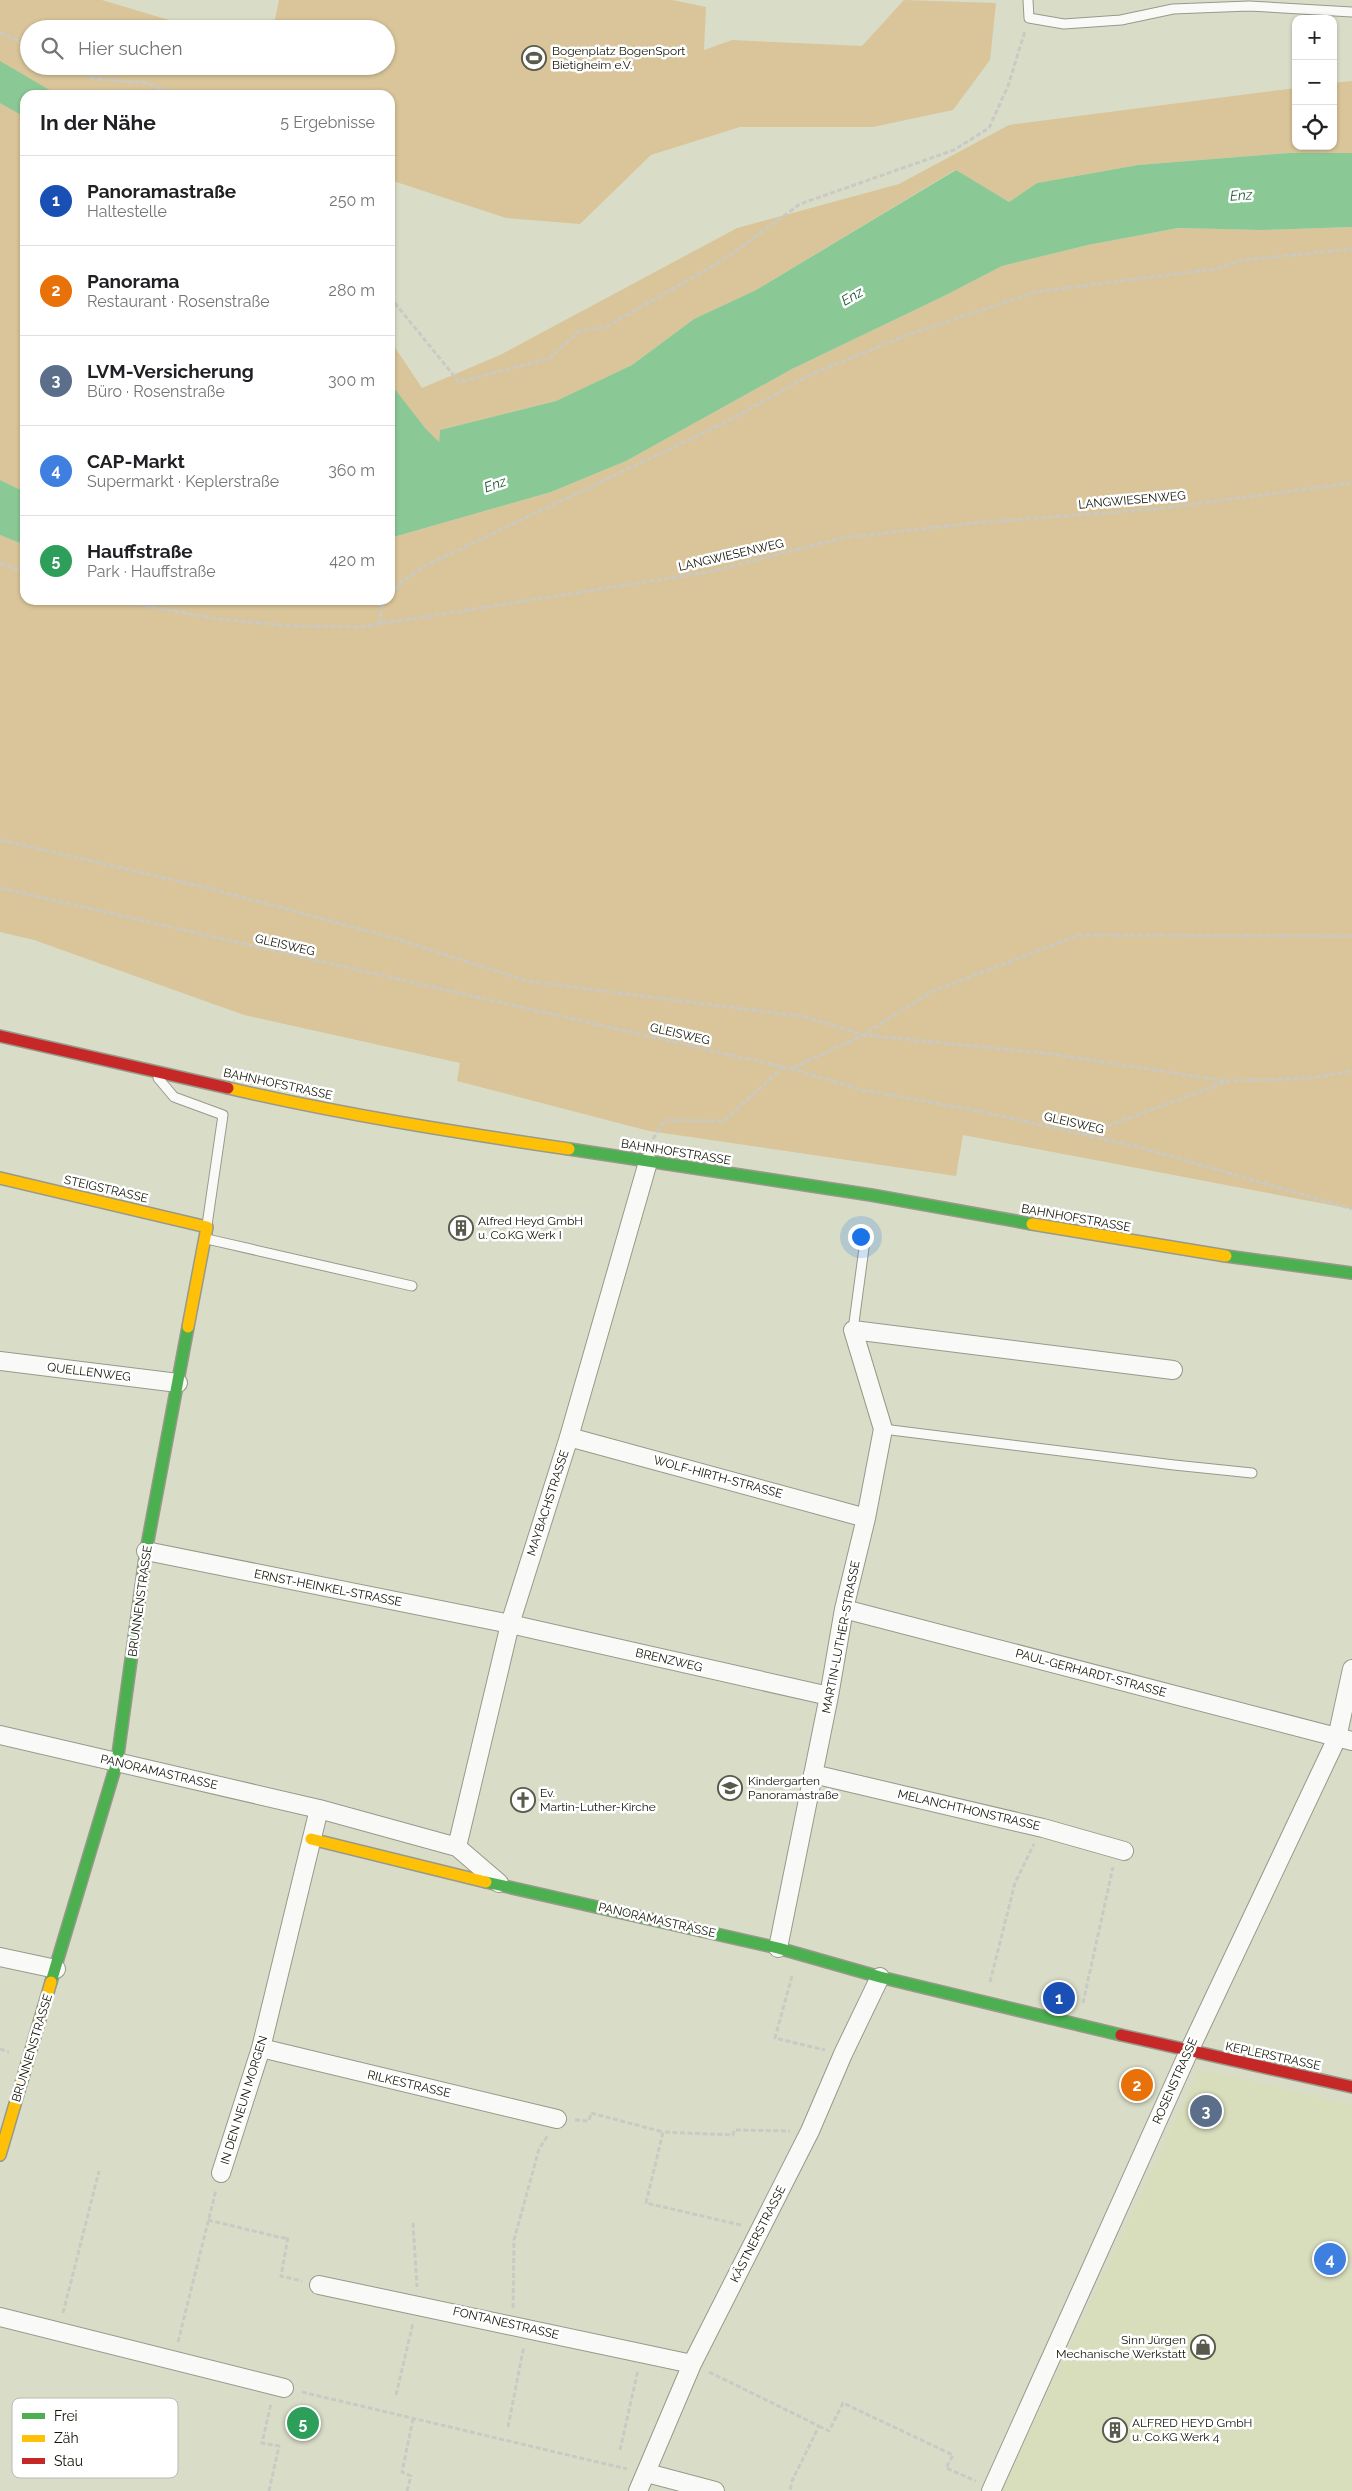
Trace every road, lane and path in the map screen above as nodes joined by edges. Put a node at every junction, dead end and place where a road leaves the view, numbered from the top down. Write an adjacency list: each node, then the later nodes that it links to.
1 (1028, 0): 3 (lane)
2 (1352, 12): 3 (lane)
3 (1030, 18): 9 (path)
4 (0, 33): 5 (path)
5 (20, 41)
6 (87, 75): 7 (path)
7 (164, 90)
8 (1352, 249): 13 (path)
9 (395, 303)
10 (1352, 483): 16 (path, LANGWIESENWEG)
11 (0, 563): 12 (path)
12 (20, 571)
13 (395, 590)
14 (142, 605): 16 (path, LANGWIESENWEG)
15 (383, 605): 16 (path)
16 (380, 624)
17 (0, 840): 20 (path)
18 (0, 888): 22 (path, GLEISWEG)
19 (1352, 936): 20 (path)
20 (863, 1035): 23 (path); 26 (path)
21 (0, 1036): 24 (street, BAHNHOFSTRASSE)
22 (783, 1068): 23 (path, GLEISWEG); 28 (path)
23 (792, 1069): 27 (path, GLEISWEG)
24 (152, 1070): 28 (street, BAHNHOFSTRASSE); 31 (lane)
25 (1352, 1071): 26 (path)
26 (1226, 1082): 27 (path)
27 (1086, 1134): 30 (path, GLEISWEG)
28 (648, 1162): 33 (street, BAHNHOFSTRASSE); 40 (street, MAYBACHSTRASSE)
29 (0, 1178): 31 (street, STEIGSTRASSE)
30 (1352, 1209)
31 (206, 1233): 34 (lane); 38 (street, BRUNNENSTRASSE)
32 (866, 1233): 35 (lane, MARTIN-LUTHER-STRASSE)
33 (1352, 1274)
34 (412, 1286)
35 (853, 1330): 37 (street); 39 (street, MARTIN-LUTHER-STRASSE)
36 (0, 1361): 38 (street, QUELLENWEG)
37 (1173, 1370)
38 (178, 1383): 43 (street, BRUNNENSTRASSE)
39 (884, 1429): 41 (lane); 42 (street, MARTIN-LUTHER-STRASSE)
40 (569, 1437): 42 (street, WOLF-HIRTH-STRASSE); 45 (street, MAYBACHSTRASSE)
41 (1252, 1473)
42 (866, 1518): 44 (street, MARTIN-LUTHER-STRASSE)
43 (146, 1551): 45 (street, ERNST-HEINKEL-STRASSE); 50 (street, BRUNNENSTRASSE)
44 (844, 1609): 47 (street, MARTIN-LUTHER-STRASSE); 49 (street, PAUL-GERHARDT-STRASSE)
45 (510, 1624): 47 (street, BRENZWEG); 55 (street, MAYBACHSTRASSE)
46 (1352, 1669): 49 (street, ROSENSTRASSE)
47 (829, 1696): 51 (street, MARTIN-LUTHER-STRASSE)
48 (0, 1735): 50 (street, PANORAMASTRASSE)
49 (1344, 1739): 66 (street, ROSENSTRASSE)
50 (117, 1762): 52 (street, PANORAMASTRASSE); 61 (street, BRUNNENSTRASSE)
51 (813, 1774): 53 (street, MELANCHTHONSTRASSE); 58 (street, MARTIN-LUTHER-STRASSE)
52 (319, 1809): 54 (street); 55 (street, PANORAMASTRASSE)
53 (1042, 1828): 56 (street, MELANCHTHONSTRASSE); 63 (path)
54 (311, 1839): 57 (street, PANORAMASTRASSE); 65 (street, IN DEN NEUN MORGEN)
55 (457, 1847): 57 (street, PANORAMASTRASSE)
56 (1121, 1850): 64 (path)
57 (503, 1886): 58 (street, PANORAMASTRASSE)
58 (778, 1948): 59 (street, PANORAMASTRASSE)
59 (798, 1954): 62 (street, PANORAMASTRASSE); 67 (path)
60 (0, 1957): 61 (street)
61 (56, 1969): 72 (street, BRUNNENSTRASSE)
62 (880, 1977): 63 (street, PANORAMASTRASSE); 67 (street, KÄSTNERSTRASSE)
63 (986, 2002): 64 (street, PANORAMASTRASSE)
64 (1078, 2025): 66 (street, PANORAMASTRASSE)
65 (261, 2048): 69 (street, RILKESTRASSE); 74 (street, IN DEN NEUN MORGEN)
66 (1188, 2051): 68 (street, KEPLERSTRASSE); 93 (street, ROSENSTRASSE)
67 (843, 2054): 70 (street, KÄSTNERSTRASSE)
68 (1352, 2087)
69 (557, 2119): 71 (path); 81 (path)
70 (810, 2131): 71 (path); 77 (street, KÄSTNERSTRASSE)
71 (663, 2132): 77 (path)
72 (0, 2155)
73 (99, 2171): 82 (path)
74 (221, 2173): 75 (path, IN DEN NEUN MORGEN)
75 (208, 2220): 78 (path); 84 (path, IN DEN NEUN MORGEN)
76 (413, 2223): 79 (path)
77 (760, 2229): 85 (street, KÄSTNERSTRASSE)
78 (319, 2285): 79 (street, FONTANESTRASSE)
79 (418, 2304): 81 (street, FONTANESTRASSE); 87 (path)
80 (0, 2317): 82 (street)
81 (520, 2327): 83 (street, FONTANESTRASSE); 90 (path)
82 (58, 2333): 84 (street)
83 (642, 2353): 85 (street, FONTANESTRASSE); 91 (path)
84 (174, 2361): 86 (street)
85 (692, 2364): 89 (path); 92 (street, KÄSTNERSTRASSE)
86 (279, 2387): 88 (path); 94 (path)
87 (396, 2396)
88 (413, 2419): 92 (path); 95 (path)
89 (819, 2426): 93 (path); 98 (path)
90 (508, 2427)
91 (620, 2450)
92 (647, 2473): 96 (street, KÄSTNERSTRASSE); 97 (street)
93 (992, 2489)
94 (269, 2491)
95 (407, 2491)
96 (638, 2491)
97 (715, 2491)
98 (790, 2491)

